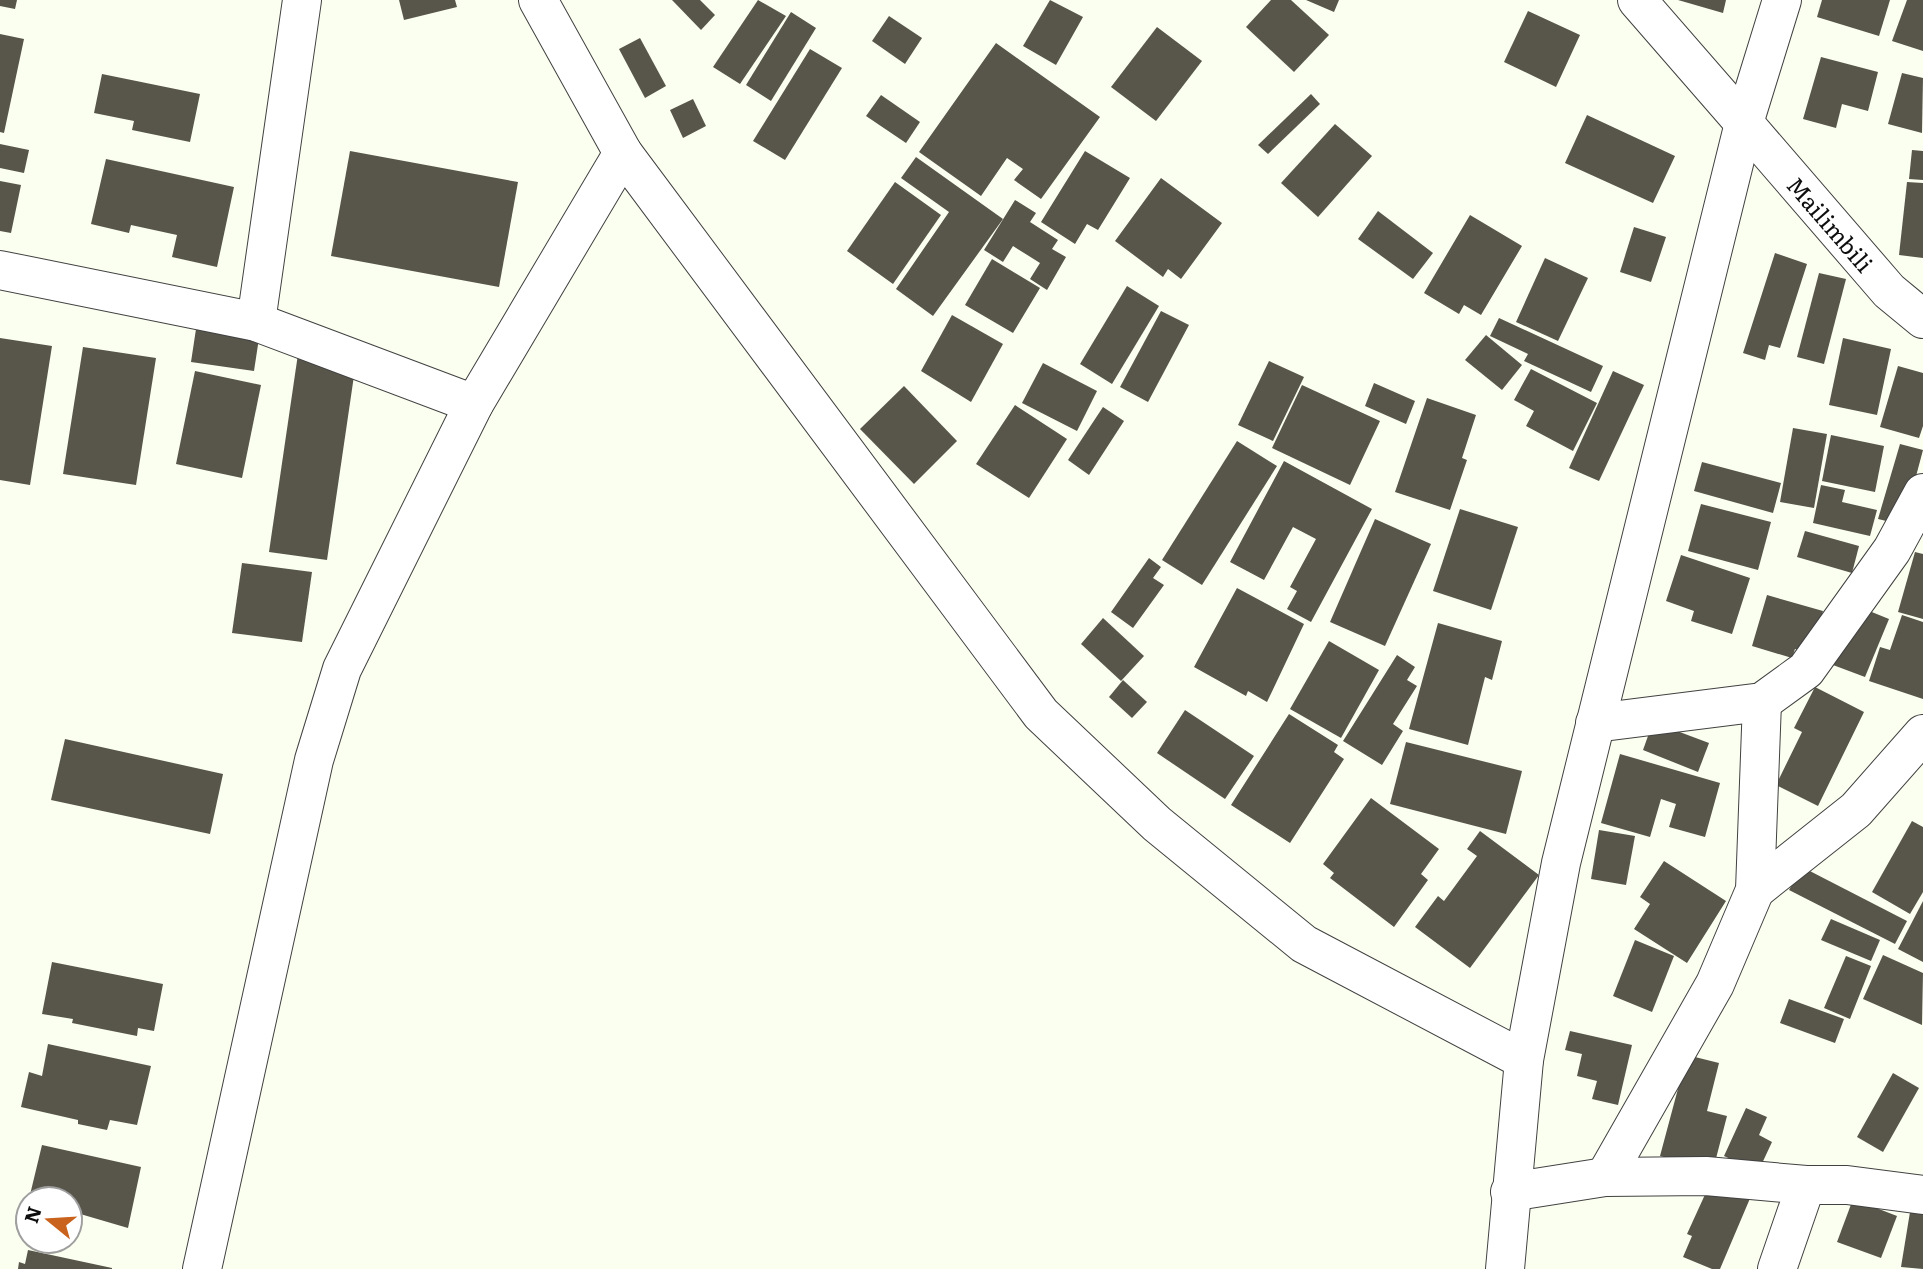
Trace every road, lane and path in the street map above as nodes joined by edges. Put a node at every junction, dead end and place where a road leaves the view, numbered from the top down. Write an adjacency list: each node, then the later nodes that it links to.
1 (303, 0): 9 (street)
2 (538, 0): 6 (street)
3 (1637, 0): 5 (street, Mailimbili)
4 (1782, 0): 5 (street)
5 (1744, 123): 8 (street, Mailimbili); 13 (street)
6 (623, 153): 10 (street); 16 (street)
7 (0, 270): 9 (street)
8 (1923, 319)
9 (256, 321): 10 (street)
10 (474, 404): 21 (street)
11 (1923, 493): 12 (street)
12 (1762, 702): 13 (street); 15 (street)
13 (1595, 723): 16 (street)
14 (1923, 734): 15 (street)
15 (1755, 890): 17 (street)
16 (1524, 1060): 19 (street)
17 (1605, 1177): 18 (street); 19 (street)
18 (1806, 1185): 20 (street); 23 (street)
19 (1510, 1192): 22 (street)
20 (1923, 1195)
21 (202, 1269)
22 (1505, 1269)
23 (1777, 1269)

